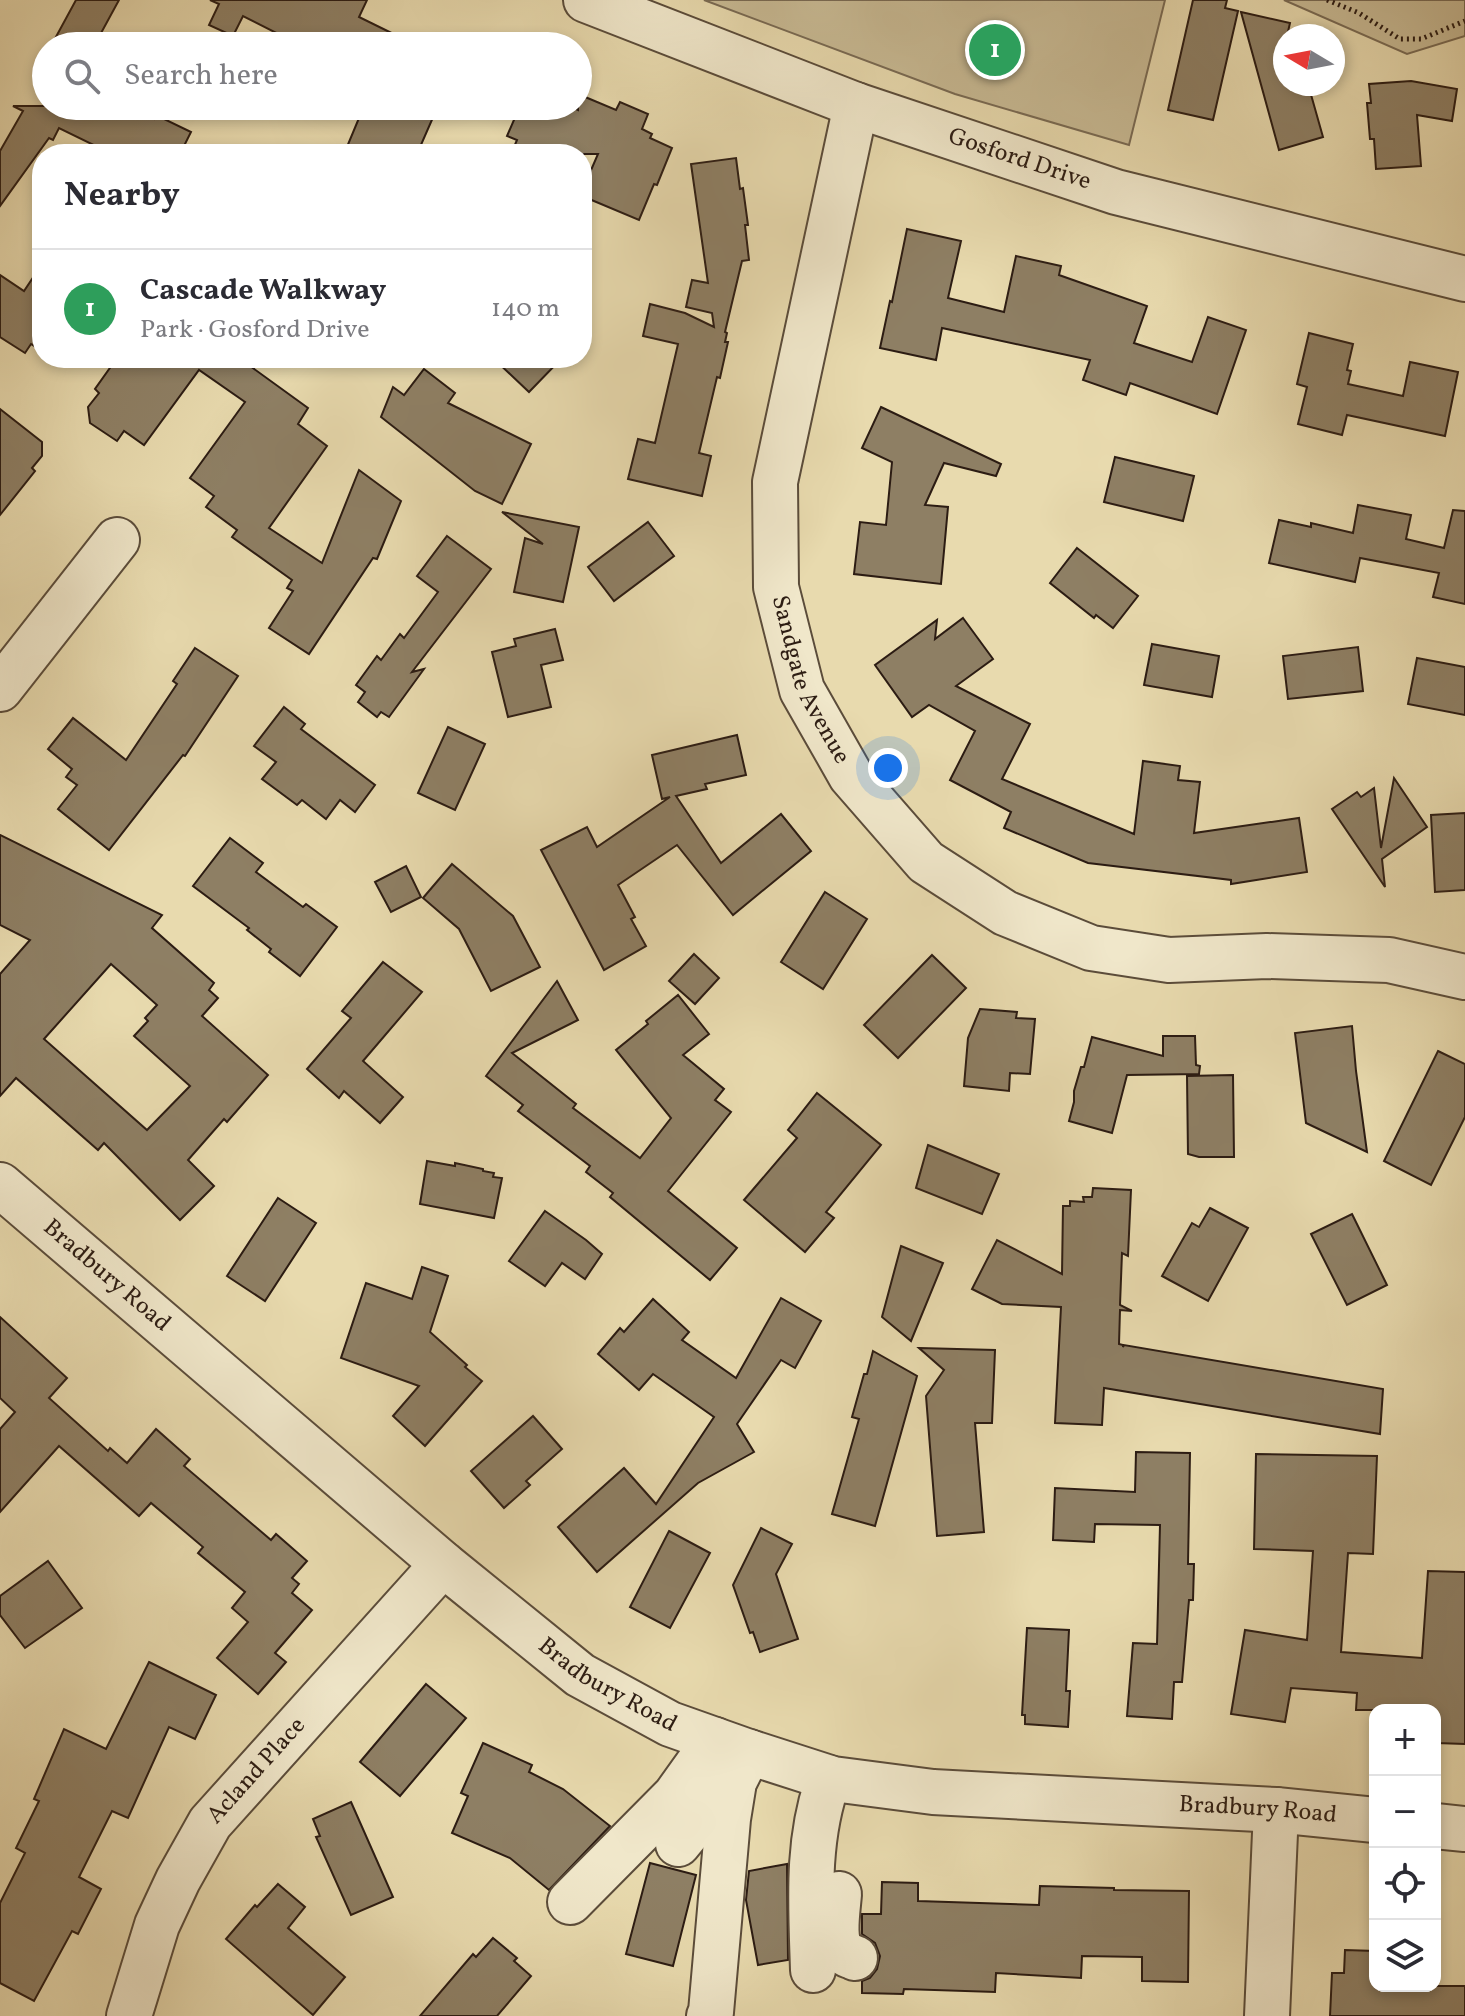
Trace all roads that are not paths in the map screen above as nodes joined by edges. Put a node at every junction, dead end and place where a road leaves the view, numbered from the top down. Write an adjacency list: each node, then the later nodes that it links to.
1 (586, 0): 2 (street, Gosford Drive)
2 (856, 105): 3 (street, Gosford Drive); 6 (street, Sandgate Avenue)
3 (1465, 279)
4 (117, 540): 5 (street)
5 (0, 689)
6 (1465, 977)
7 (0, 1185): 8 (street, Bradbury Road)
8 (443, 1564): 9 (street, Bradbury Road); 20 (street, Acland Place)
9 (733, 1758): 10 (street, Bradbury Road); 15 (street); 16 (street); 19 (street)
10 (843, 1780): 11 (street, Bradbury Road); 17 (street); 18 (street)
11 (1276, 1810): 12 (street, Bradbury Road); 21 (street)
12 (1369, 1819)
13 (1441, 1827): 14 (street)
14 (1465, 1829)
15 (678, 1844)
16 (570, 1902)
17 (855, 1958)
18 (813, 1970)
19 (712, 2015)
20 (129, 2016)
21 (1267, 2016)

